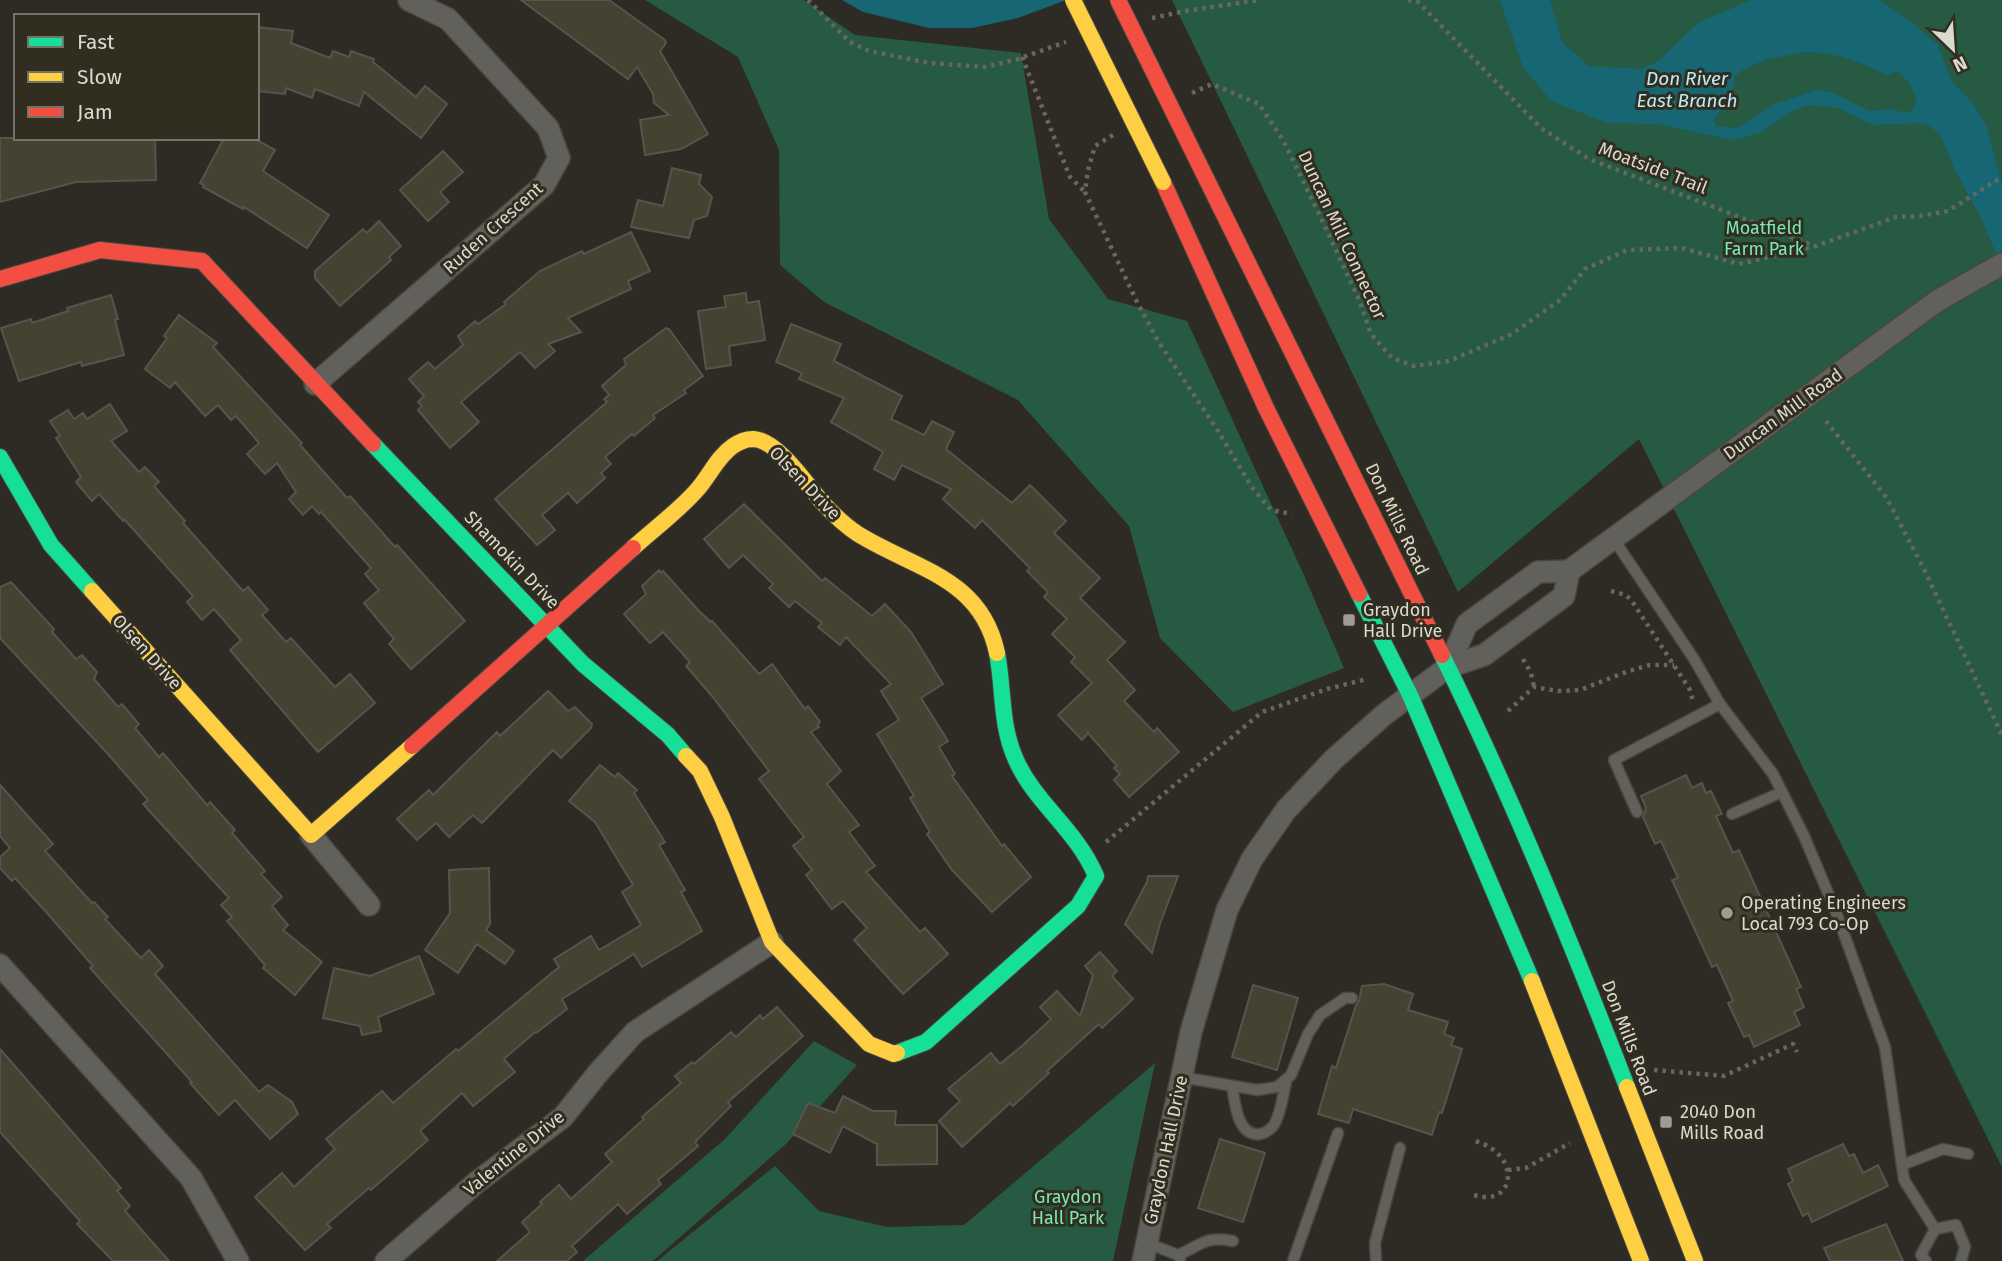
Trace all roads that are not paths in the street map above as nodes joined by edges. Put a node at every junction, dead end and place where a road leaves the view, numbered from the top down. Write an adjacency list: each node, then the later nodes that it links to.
1 (409, 0): 6 (street, Ruden Crescent)
2 (1073, 0): 12 (street, bridge)
3 (1118, 0): 11 (street, Don Mills Road, bridge)
4 (2002, 264): 8 (street, Duncan Mill Road)
5 (0, 279): 6 (street, Shamokin Drive)
6 (315, 384): 10 (street, Shamokin Drive)
7 (0, 457): 17 (street, Olsen Drive)
8 (1613, 538): 9 (street, Duncan Mill Road); 13 (lane)
9 (1569, 571): 11 (street); 11 (street)
10 (548, 626): 17 (street, Olsen Drive); 19 (street, Shamokin Drive); 22 (street, Olsen Drive)
11 (1448, 667): 12 (street); 39 (street, Don Mills Road)
12 (1410, 695): 23 (street, Graydon Hall Drive); 38 (street)
13 (1720, 704): 14 (lane); 15 (lane)
14 (1782, 792): 16 (lane); 29 (lane)
15 (1637, 812)
16 (1732, 814)
17 (312, 835): 18 (street, Olsen Drive)
18 (369, 905)
19 (772, 942): 22 (street, Shamokin Drive); 35 (street, Valentine Drive)
20 (0, 965): 34 (street)
21 (1352, 998): 24 (lane)
22 (894, 1054)
23 (1181, 1077): 25 (lane); 32 (street, Graydon Hall Drive)
24 (1286, 1082): 25 (lane); 25 (lane)
25 (1232, 1086)
26 (1338, 1133): 36 (lane)
27 (1400, 1148): 37 (lane)
28 (1968, 1154): 29 (lane)
29 (1902, 1165): 30 (lane)
30 (1935, 1229): 40 (lane); 41 (lane)
31 (1233, 1241): 33 (lane)
32 (1145, 1252): 33 (lane)
33 (1180, 1258)
34 (237, 1261)
35 (386, 1261)
36 (1293, 1261)
37 (1377, 1261)
38 (1642, 1261)
39 (1695, 1261)
40 (1926, 1261)
41 (1961, 1261)

